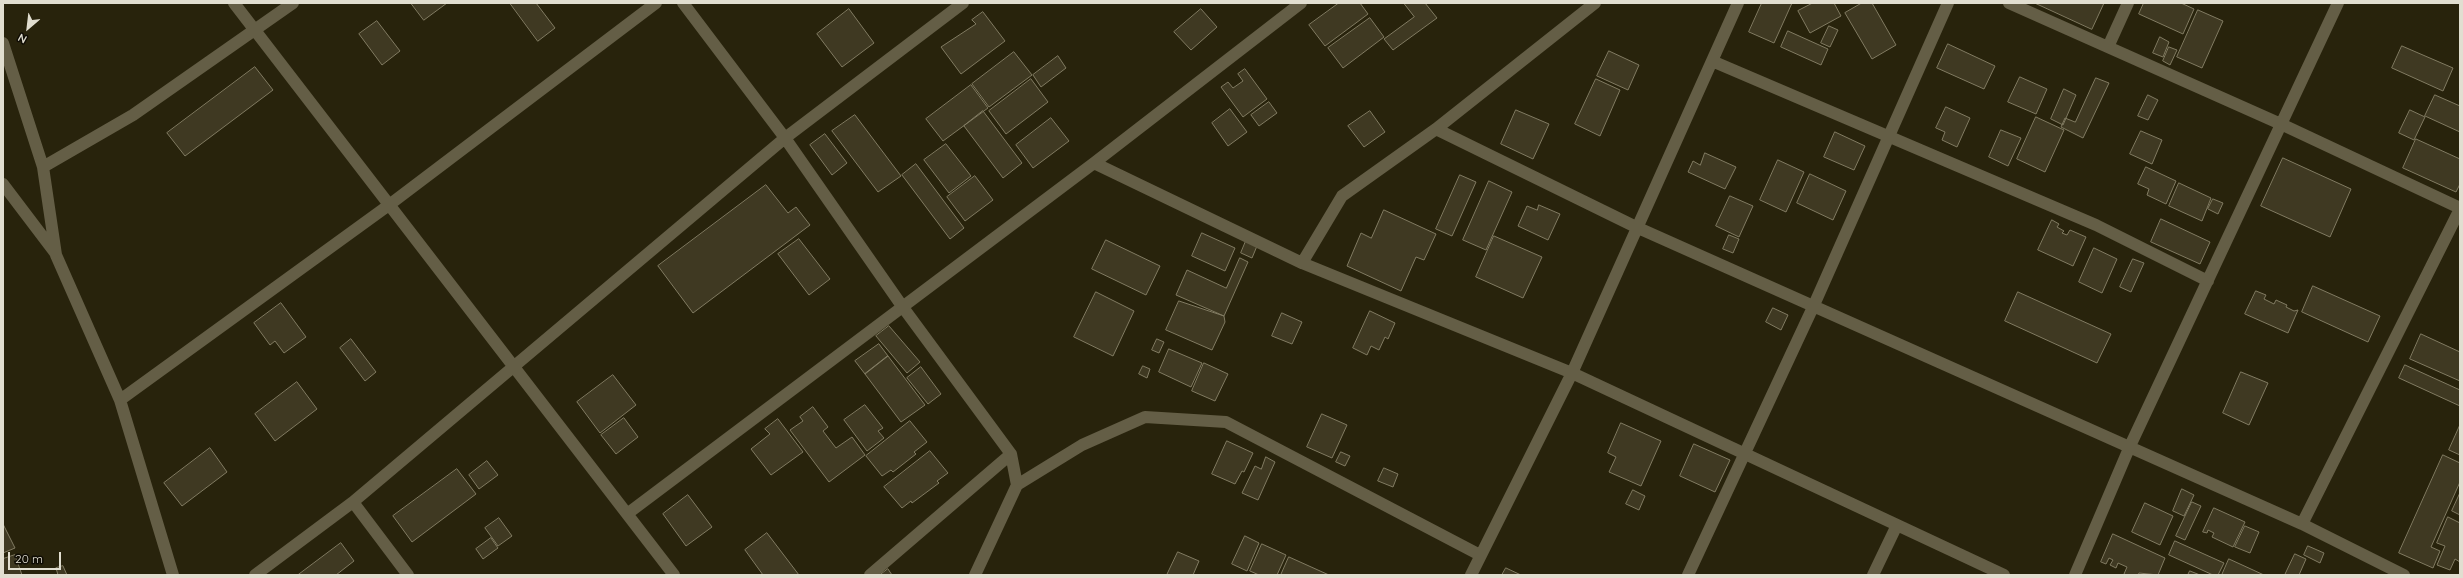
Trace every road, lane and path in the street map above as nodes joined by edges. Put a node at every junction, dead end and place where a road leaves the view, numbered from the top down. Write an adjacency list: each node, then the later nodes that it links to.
1 (234, 3): 13 (street)
2 (293, 3): 13 (street)
3 (656, 3): 24 (street)
4 (683, 3): 20 (street)
5 (963, 3): 20 (street)
6 (1301, 3): 21 (street)
7 (1595, 3): 18 (street)
8 (1738, 3): 16 (street)
9 (1948, 3): 19 (street)
10 (2009, 3): 15 (street)
11 (2128, 3): 15 (street)
12 (2338, 3): 17 (street)
13 (255, 31): 22 (street); 24 (street)
14 (3, 43): 22 (street)
15 (2108, 47): 17 (street)
16 (1712, 61): 19 (street); 26 (street)
17 (2283, 125): 25 (street); 29 (street)
18 (1436, 129): 26 (street); 28 (street)
19 (1888, 137): 29 (street); 30 (street)
20 (785, 138): 31 (street); 32 (street)
21 (1094, 162): 28 (street); 31 (street)
22 (43, 167): 27 (street)
23 (3, 184): 27 (street)
24 (389, 205): 32 (street); 34 (street)
25 (2460, 208): 41 (street)
26 (1636, 227): 30 (street); 33 (street)
27 (56, 255): 34 (street)
28 (1302, 263): 33 (street)
29 (2208, 281): 35 (street)
30 (1814, 305): 35 (street); 36 (street)
31 (902, 306): 37 (street); 40 (street)
32 (513, 366): 39 (street); 40 (street)
33 (1572, 373): 36 (street); 43 (street)
34 (120, 400): 44 (street)
35 (2130, 446): 41 (street); 54 (street)
36 (1744, 452): 42 (street); 51 (street)
37 (1011, 454): 38 (street); 48 (street)
38 (1017, 485): 43 (street); 49 (street)
39 (353, 502): 45 (street); 46 (street)
40 (627, 514): 47 (street)
41 (2302, 524): 55 (street)
42 (1897, 525): 52 (street); 53 (street)
43 (1480, 555): 50 (street)
44 (173, 575)
45 (255, 575)
46 (408, 575)
47 (674, 575)
48 (870, 575)
49 (975, 575)
50 (1471, 575)
51 (1688, 575)
52 (1873, 575)
53 (2004, 575)
54 (2075, 575)
55 (2404, 575)

